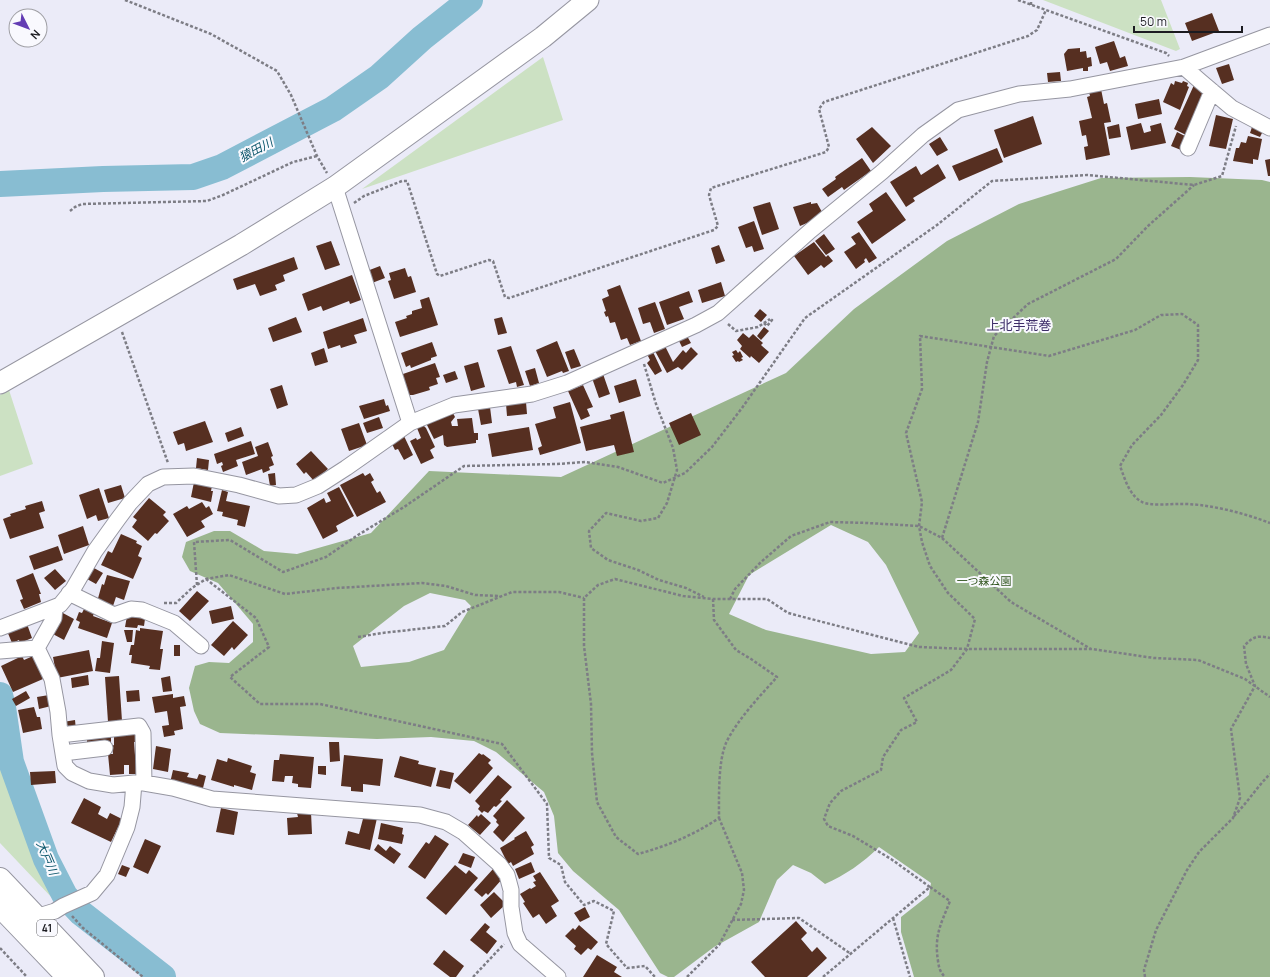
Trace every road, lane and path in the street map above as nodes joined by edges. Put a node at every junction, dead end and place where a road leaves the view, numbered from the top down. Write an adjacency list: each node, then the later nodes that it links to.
1 (125, 0): 15 (path)
2 (588, 0): 14 (street)
3 (1018, 0): 5 (path)
4 (1031, 0): 5 (path)
5 (1031, 5): 6 (path)
6 (1046, 10): 8 (path); 16 (path)
7 (1270, 35): 8 (street)
8 (1184, 66): 9 (street); 21 (street)
9 (1212, 92): 10 (street); 12 (street)
10 (1239, 112): 11 (street); 13 (path)
11 (1270, 128)
12 (1188, 148)
13 (1194, 185): 20 (path); 29 (path)
14 (335, 187): 16 (street); 17 (street)
15 (70, 211)
16 (342, 211): 23 (street)
17 (117, 316): 22 (street); 24 (path)
18 (764, 323): 19 (path)
19 (733, 328)
20 (991, 347): 25 (path); 26 (path); 27 (path)
21 (640, 349): 23 (street); 33 (path)
22 (0, 383)
23 (410, 423): 24 (street)
24 (172, 477): 30 (street)
25 (1270, 523)
26 (919, 526): 27 (path); 35 (path); 43 (path)
27 (942, 538): 44 (path)
28 (206, 579): 29 (path); 31 (path); 71 (path)
29 (197, 585): 36 (path)
30 (69, 593): 37 (street); 41 (street)
31 (500, 596): 32 (path); 39 (path)
32 (584, 598): 33 (path); 53 (path)
33 (706, 598): 34 (path)
34 (713, 599): 35 (path); 53 (path)
35 (730, 599): 43 (path)
36 (162, 603)
37 (55, 607): 38 (street); 42 (street)
38 (0, 628)
39 (358, 637)
40 (1270, 638): 46 (path)
41 (201, 646)
42 (37, 648): 45 (street); 48 (street)
43 (968, 649): 44 (path); 56 (path)
44 (1092, 649): 46 (path)
45 (0, 651)
46 (1255, 686): 47 (path); 54 (path)
47 (1270, 697)
48 (60, 735): 50 (street); 52 (street)
49 (105, 748): 50 (street)
50 (62, 753): 52 (street)
51 (1270, 774): 54 (path)
52 (139, 783): 58 (street); 62 (street)
53 (719, 818): 61 (path)
54 (1233, 818): 76 (path)
55 (0, 879): 60 (main road, 41)
56 (930, 887): 59 (path); 75 (path)
57 (0, 906): 60 (main road, 41)
58 (63, 906): 60 (street); 68 (path)
59 (893, 918): 64 (path); 74 (path)
60 (26, 920): 66 (main road, 41); 67 (main road, 41)
61 (732, 920): 64 (path); 72 (path)
62 (515, 934): 69 (path); 70 (street)
63 (0, 948): 65 (path)
64 (850, 954): 73 (path)
65 (27, 977)
66 (68, 977)
67 (94, 977)
68 (143, 977)
69 (473, 977)
70 (558, 977)
71 (655, 977)
72 (688, 977)
73 (823, 977)
74 (910, 977)
75 (945, 977)
76 (1145, 977)

